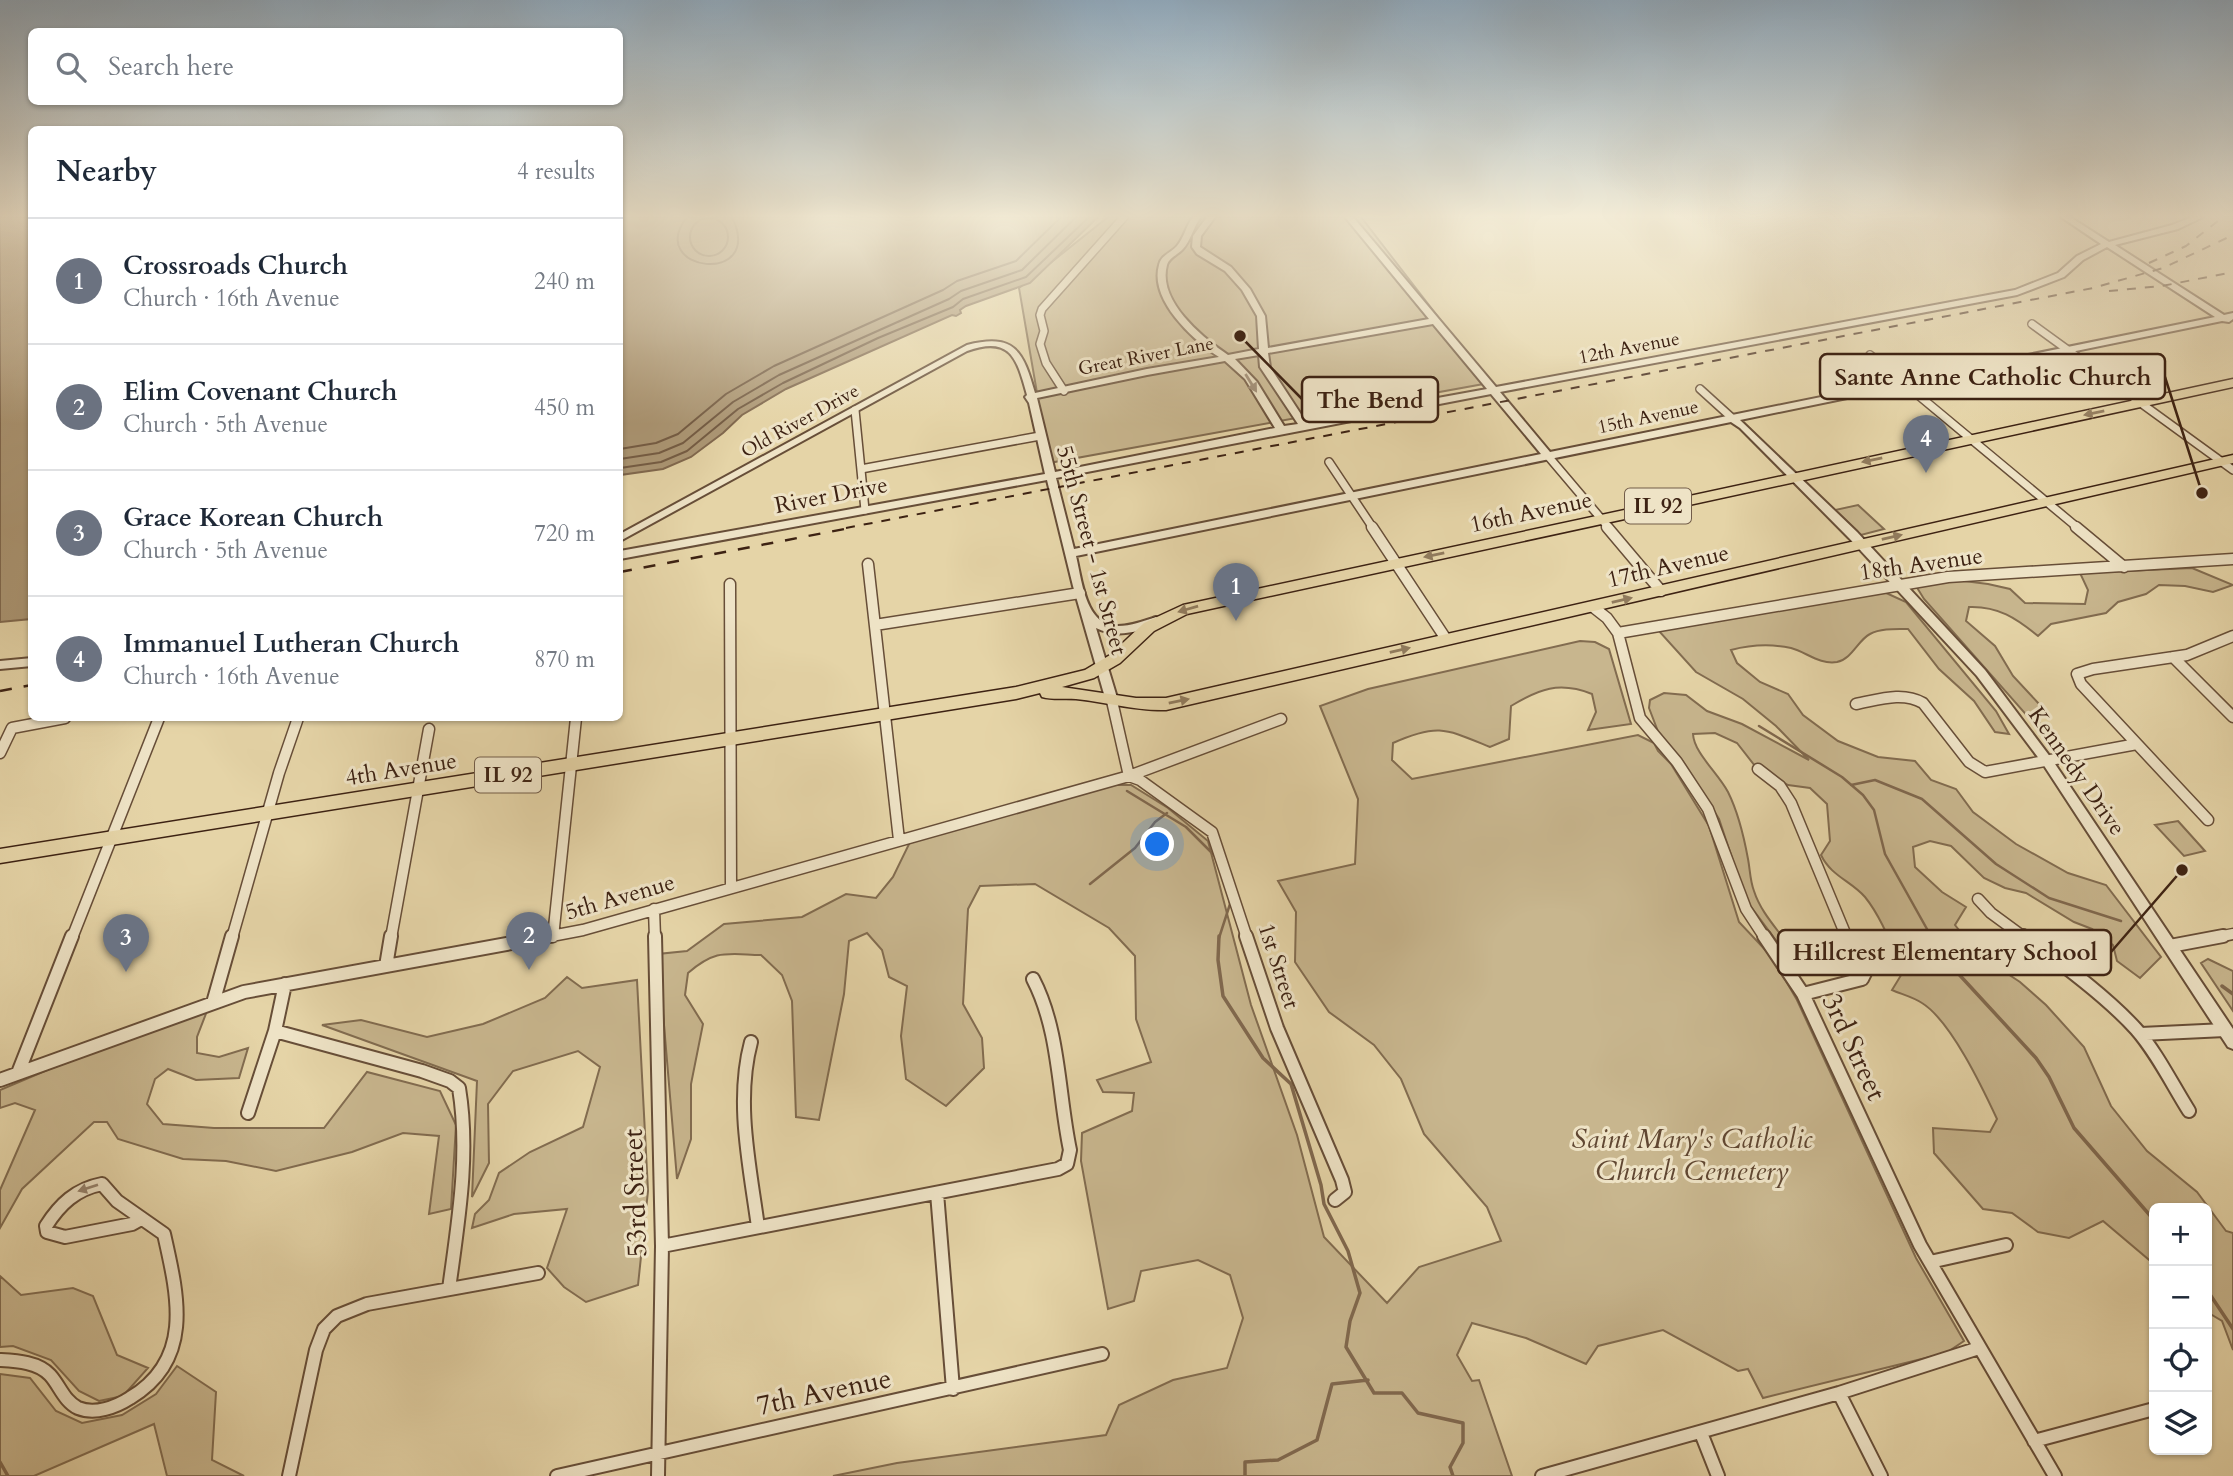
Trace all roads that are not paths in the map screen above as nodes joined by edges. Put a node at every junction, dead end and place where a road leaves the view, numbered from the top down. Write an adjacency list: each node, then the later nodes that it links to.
1 (1063, 286): 18 (street)
2 (1164, 286): 14 (street)
3 (1243, 286): 12 (street)
4 (1406, 286): 7 (street)
5 (2033, 286): 19 (street, 12th Avenue)
6 (2175, 286): 8 (street)
7 (1435, 321): 12 (street, Great River Lane); 19 (street)
8 (2231, 321): 11 (street, 15th Avenue)
9 (2032, 324): 11 (street)
10 (999, 345): 20 (street, 55th Street - 1st Street); 22 (street, Old River Drive)
11 (2068, 350): 16 (street, 15th Avenue); 21 (street)
12 (1265, 351): 14 (street, Great River Lane); 24 (street)
13 (1870, 355): 16 (street)
14 (1227, 358): 18 (street, Great River Lane); 25 (street, one-way to 25)
15 (2233, 383): 21 (main road, 16th Avenue / IL 92)
16 (1905, 384): 23 (street, 15th Avenue); 27 (street)
17 (1700, 388): 23 (street, Kennedy Drive)
18 (1064, 391): 20 (street, Great River Lane)
19 (1495, 391): 24 (street, 12th Avenue); 28 (street)
20 (1030, 397): 26 (street, 55th Street - 1st Street)
21 (2141, 402): 27 (main road, 16th Avenue / IL 92, one-way to 27); 30 (street)
22 (855, 410): 31 (street); 38 (street, Old River Drive)
23 (1731, 418): 28 (street, 15th Avenue); 33 (street, Kennedy Drive)
24 (1304, 426): 25 (street, 12th Avenue)
25 (1281, 430): 32 (street, 12th Avenue)
26 (1041, 436): 31 (street); 32 (street, 55th Street - 1st Street)
27 (1972, 439): 33 (main road, 16th Avenue / IL 92, one-way to 33); 35 (street)
28 (1548, 456): 34 (street, 15th Avenue); 37 (street)
29 (1329, 462): 34 (street)
30 (2229, 464): 35 (main road, 17th Avenue / IL 92)
31 (861, 469): 36 (street)
32 (1051, 475): 36 (street, River Drive); 40 (street, 55th Street - 1st Street)
33 (1792, 478): 37 (main road, 16th Avenue / IL 92); 39 (street, Kennedy Drive)
34 (1352, 496): 40 (street, 15th Avenue); 42 (street)
35 (2047, 502): 39 (main road, 17th Avenue / IL 92, one-way to 35); 45 (street)
36 (865, 510): 41 (street, River Drive)
37 (1600, 519): 42 (main road, 16th Avenue / IL 92, one-way to 42); 48 (street)
38 (623, 536)
39 (1860, 545): 47 (street, Kennedy Drive); 48 (main road, 17th Avenue / IL 92)
40 (1071, 553): 49 (street, 55th Street - 1st Street)
41 (623, 554)
42 (1396, 563): 52 (main road, 16th Avenue / IL 92, one-way to 52); 56 (street)
43 (2229, 563): 45 (street, 18th Avenue)
44 (868, 564): 53 (street)
45 (2124, 567): 47 (street, 18th Avenue)
46 (730, 584): 74 (street)
47 (1901, 585): 54 (street, 18th Avenue); 77 (street, Kennedy Drive)
48 (1661, 591): 50 (main road, 17th Avenue / IL 92, one-way to 48)
49 (1080, 593): 51 (street, 55th Street - 1st Street); 53 (street)
50 (1593, 607): 54 (street, 3rd Street); 56 (main road, 17th Avenue / IL 92)
51 (1085, 611): 52 (street); 62 (street, 55th Street - 1st Street)
52 (1160, 620): 62 (main road, 16th Avenue / IL 92)
53 (874, 625): 66 (street)
54 (1618, 634): 96 (street, 3rd Street)
55 (2233, 636): 57 (street)
56 (1446, 639): 64 (main road, 17th Avenue / IL 92, one-way to 56)
57 (2222, 641): 58 (street); 59 (street)
58 (2233, 648)
59 (2173, 657): 67 (street); 75 (street)
60 (28, 662): 61 (street)
61 (0, 665)
62 (1101, 668): 63 (main road, 4th Avenue / IL 92); 64 (street, 55th Street - 1st Street)
63 (1016, 693): 64 (main road, 4th Avenue / IL 92); 66 (main road, 4th Avenue / IL 92)
64 (1112, 701): 80 (street, 55th Street - 1st Street)
65 (1856, 704): 77 (street)
66 (884, 714): 74 (main road, 4th Avenue / IL 92); 85 (street)
67 (2233, 716)
68 (1281, 719): 80 (street)
69 (49, 721): 76 (street)
70 (158, 721): 84 (street)
71 (297, 721): 82 (street)
72 (576, 721): 78 (street)
73 (429, 729): 81 (street)
74 (730, 739): 78 (main road, 4th Avenue / IL 92); 87 (street)
75 (2137, 744): 77 (street); 83 (street)
76 (0, 753)
77 (2047, 761): 92 (street, Kennedy Drive)
78 (571, 765): 81 (main road, 4th Avenue / IL 92); 91 (street)
79 (1758, 769): 96 (street)
80 (1129, 776): 85 (street, 5th Avenue); 108 (street, 1st Street)
81 (419, 789): 82 (main road, 4th Avenue / IL 92); 93 (street)
82 (268, 814): 84 (main road, 4th Avenue / IL 92); 97 (street)
83 (2208, 820)
84 (110, 838): 86 (main road, 4th Avenue / IL 92); 103 (street)
85 (899, 840): 87 (street, 5th Avenue)
86 (0, 856)
87 (731, 887): 89 (street, 5th Avenue)
88 (1978, 899): 100 (street)
89 (654, 909): 91 (street, 5th Avenue); 112 (street, 53rd Street)
90 (2233, 934): 92 (street)
91 (554, 937): 93 (street, 5th Avenue)
92 (2170, 946): 98 (street, Kennedy Drive)
93 (386, 966): 95 (street, 5th Avenue)
94 (1033, 979): 107 (street)
95 (285, 984): 97 (street, 5th Avenue); 99 (street)
96 (1803, 994): 113 (street, 3rd Street)
97 (213, 1003): 103 (street, 5th Avenue)
98 (2225, 1030): 100 (street); 102 (street, Kennedy Drive)
99 (275, 1031): 106 (street); 115 (street)
100 (2141, 1034): 105 (street)
101 (751, 1042): 110 (street)
102 (2233, 1042)
103 (18, 1073): 104 (street, 5th Avenue)
104 (0, 1080)
105 (2189, 1111)
106 (248, 1113)
107 (937, 1193): 110 (street); 119 (street)
108 (1335, 1200)
109 (141, 1219): 109 (street, one-way to 109); 118 (street)
110 (758, 1227): 112 (street)
111 (2006, 1245): 113 (street)
112 (662, 1246): 124 (street, 53rd Street)
113 (1930, 1262): 116 (street, 3rd Street)
114 (538, 1273): 115 (street)
115 (449, 1289): 125 (street)
116 (1979, 1348): 120 (street); 123 (street, 3rd Street)
117 (1102, 1354): 119 (street, 7th Avenue)
118 (0, 1360)
119 (953, 1389): 124 (street, 7th Avenue)
120 (1839, 1393): 122 (street); 130 (street)
121 (2149, 1410): 123 (street)
122 (1701, 1433): 128 (street); 129 (street)
123 (2035, 1441): 131 (street, 3rd Street)
124 (659, 1453): 126 (street, 7th Avenue); 127 (street, 53rd Street)
125 (289, 1476)
126 (557, 1476)
127 (658, 1476)
128 (1542, 1476)
129 (1718, 1476)
130 (1881, 1476)
131 (2055, 1476)

